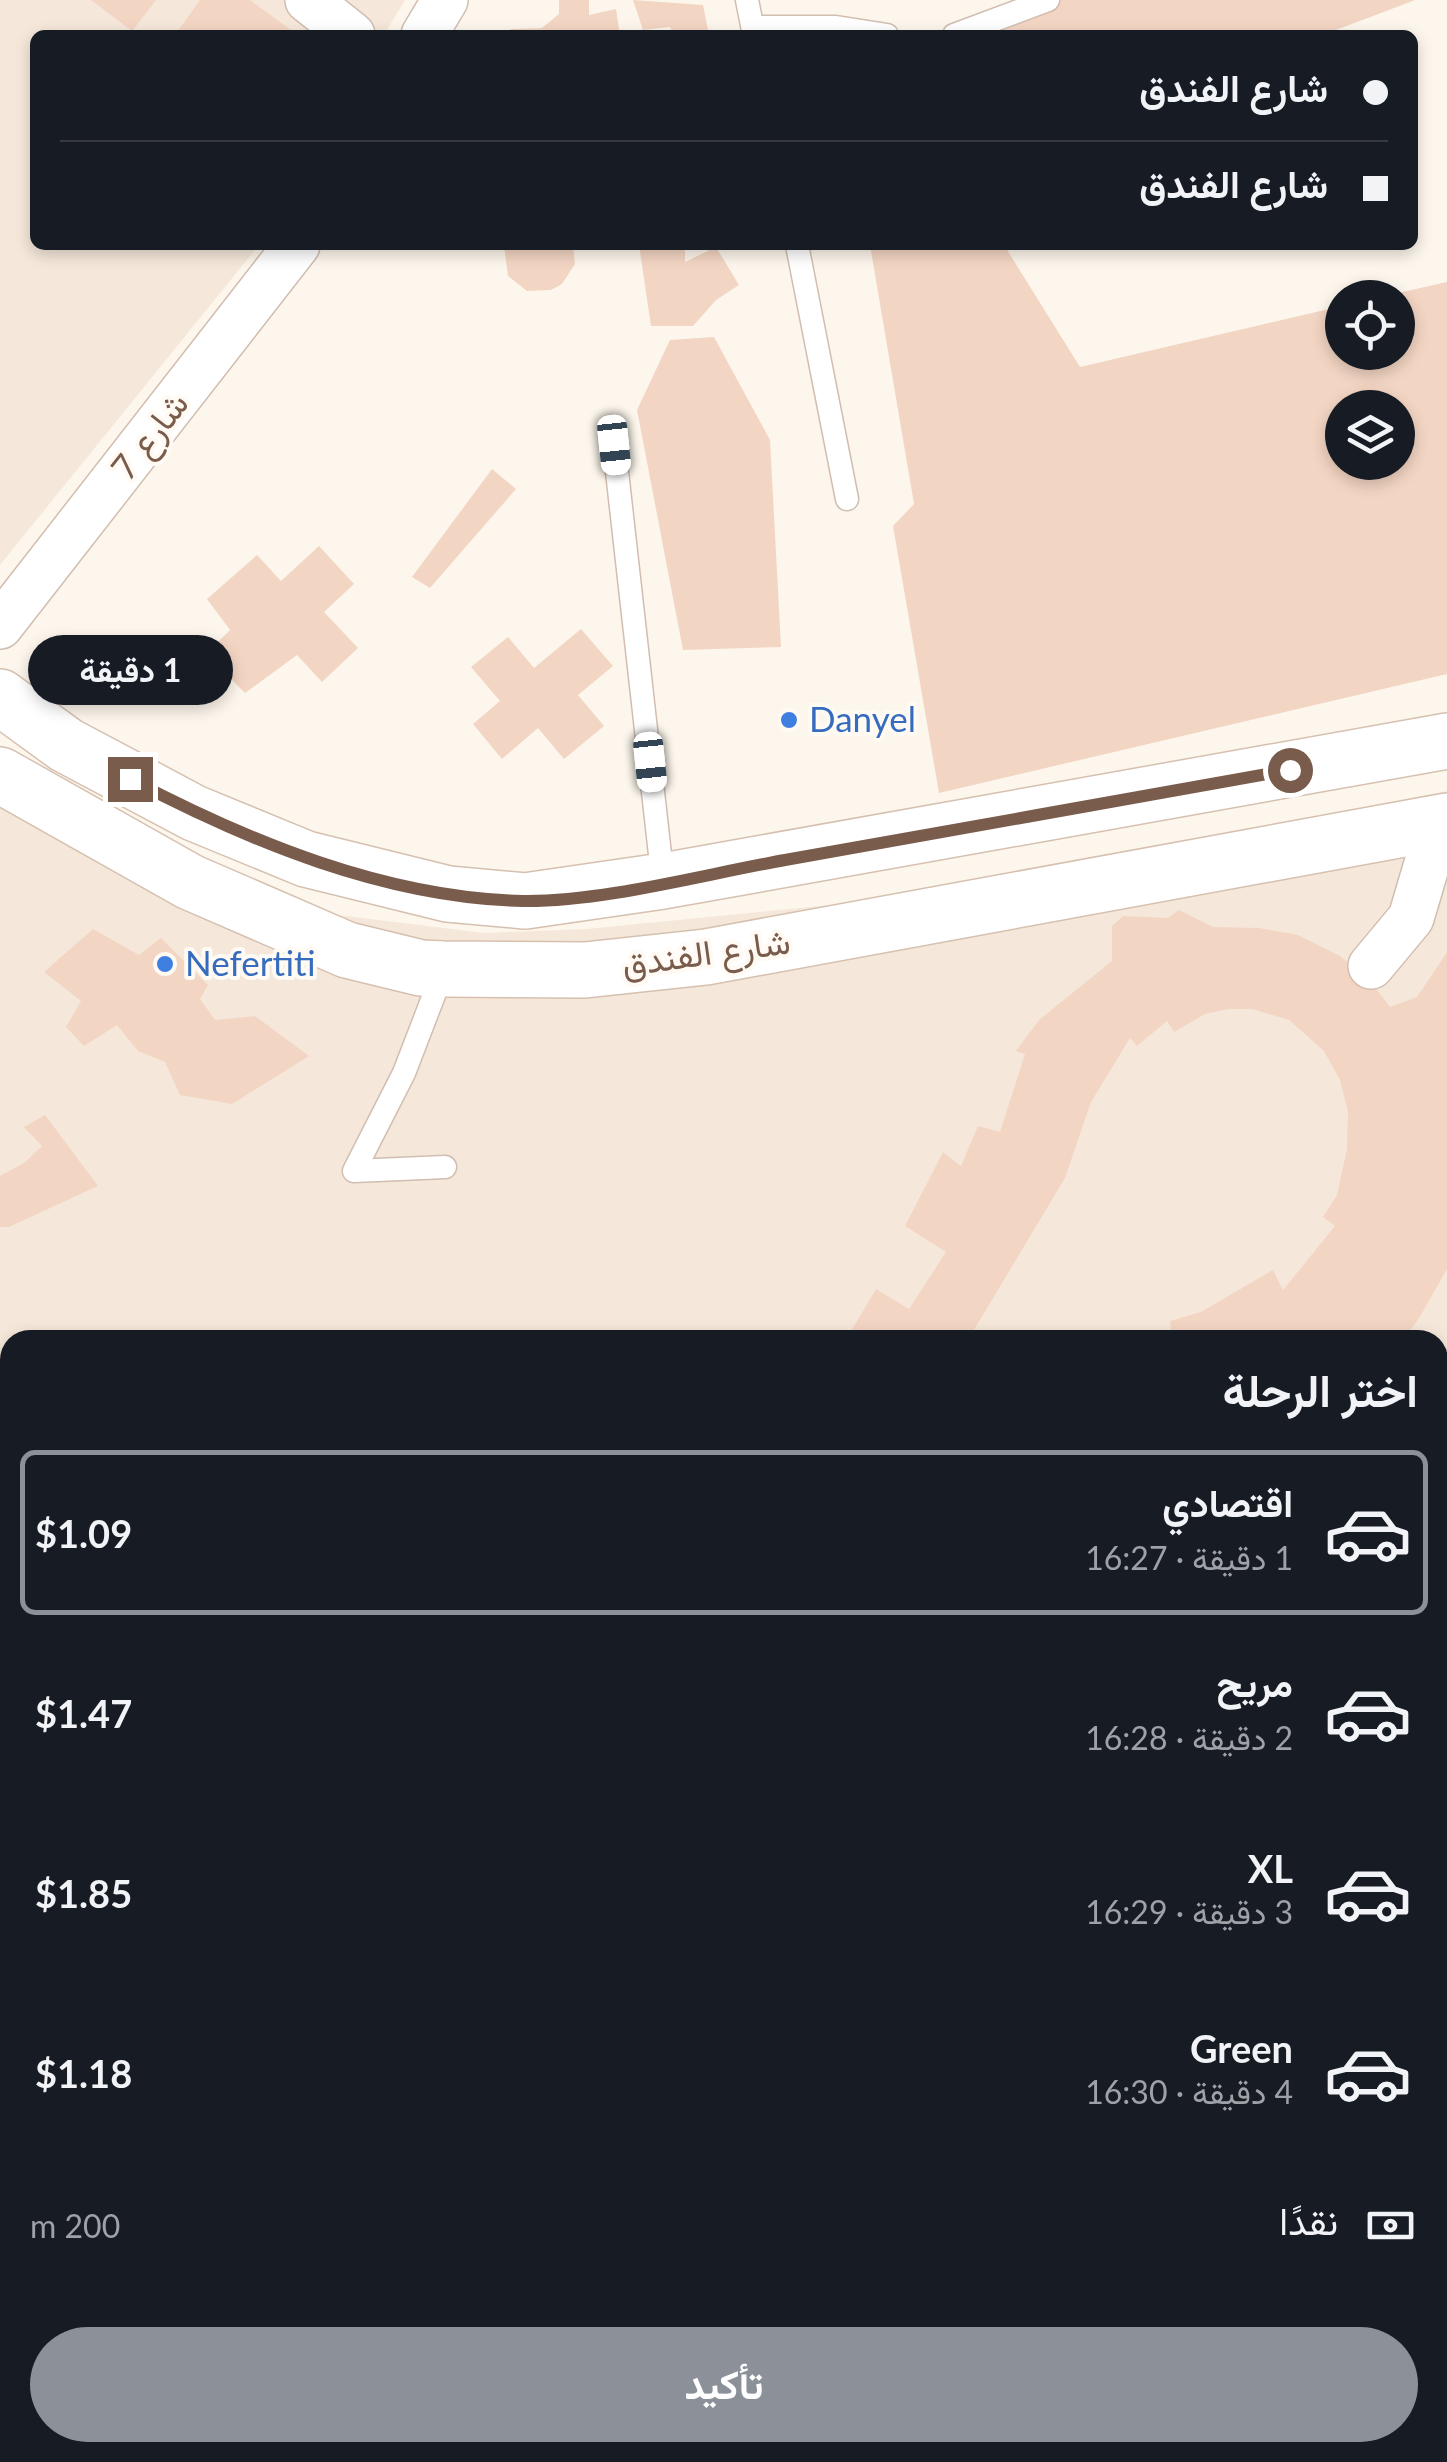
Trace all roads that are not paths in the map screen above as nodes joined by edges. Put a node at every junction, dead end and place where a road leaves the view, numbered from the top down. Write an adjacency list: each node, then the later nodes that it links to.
1 (308, 0): 5 (street)
2 (445, 0): 6 (street)
3 (747, 0): 7 (lane)
4 (1048, 0): 10 (lane)
5 (346, 30)
6 (427, 30)
7 (754, 30)
8 (781, 30): 9 (lane)
9 (851, 30)
10 (967, 30)
11 (293, 250): 15 (street, شارع 7)
12 (797, 250): 14 (lane)
13 (614, 445): 20 (lane)
14 (847, 500)
15 (0, 626)
16 (0, 697): 20 (street)
17 (1447, 742): 20 (street)
18 (0, 775): 22 (street, شارع الفندق)
19 (1443, 822): 21 (street); 22 (street, شارع الفندق)
20 (664, 882)
21 (1372, 966)
22 (444, 969): 23 (lane)
23 (446, 1168)

